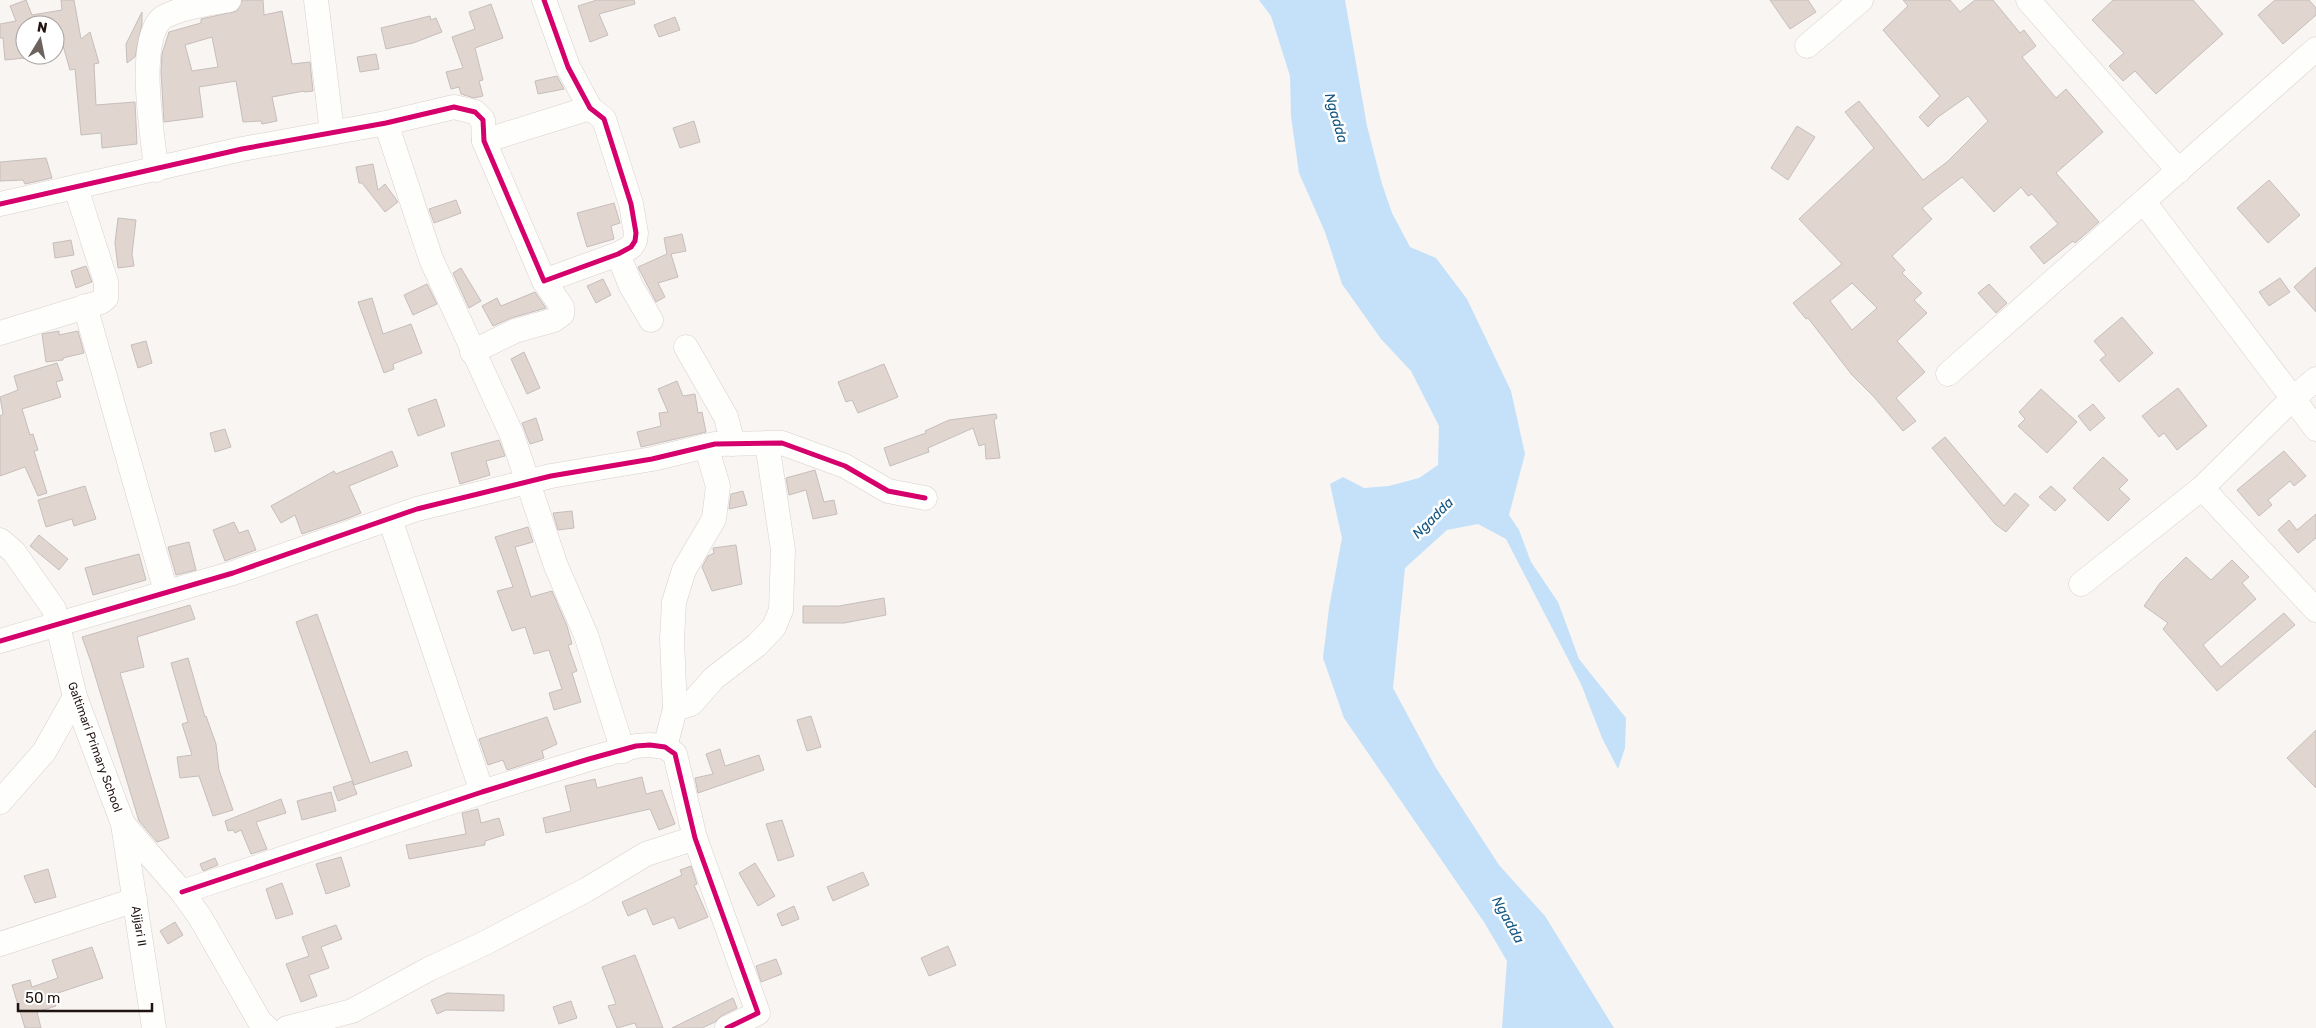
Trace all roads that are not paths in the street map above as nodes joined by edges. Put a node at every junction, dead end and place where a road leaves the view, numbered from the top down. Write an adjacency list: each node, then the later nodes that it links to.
1 (229, 0): 6 (street)
2 (316, 0): 11 (street)
3 (544, 0): 9 (street)
4 (1861, 0): 7 (street)
5 (2028, 0): 14 (street)
6 (188, 5): 13 (street)
7 (1806, 46)
8 (2316, 49): 14 (street)
9 (590, 108): 12 (street); 18 (street)
10 (386, 123): 11 (street); 12 (street); 24 (street)
11 (332, 132): 13 (street)
12 (484, 141): 19 (street)
13 (156, 170): 15 (street)
14 (2179, 171): 16 (street)
15 (76, 188): 17 (street); 20 (street)
16 (2144, 202): 25 (street); 27 (street)
17 (0, 204)
18 (618, 254): 19 (street); 21 (street)
19 (544, 281): 24 (street)
20 (86, 306): 22 (street); 38 (street)
21 (651, 320)
22 (0, 333)
23 (686, 347): 30 (street)
24 (472, 352): 32 (street)
25 (1948, 374)
26 (2316, 379): 27 (street)
27 (2292, 400): 28 (street); 33 (street)
28 (2316, 429)
29 (767, 443): 30 (street); 34 (street); 43 (street)
30 (733, 444): 31 (street)
31 (706, 446): 32 (street); 43 (street)
32 (529, 481): 35 (street); 45 (street)
33 (2202, 488): 37 (street); 39 (street)
34 (925, 498)
35 (390, 520): 38 (street); 46 (street)
36 (0, 540): 40 (street, Galtimari Primary School)
37 (2081, 584)
38 (166, 592): 40 (street)
39 (2316, 610)
40 (57, 624): 41 (street); 42 (street, Galtimari Primary School)
41 (0, 641)
42 (75, 697): 47 (street); 48 (street, Galtimari Primary School)
43 (675, 709): 44 (street)
44 (665, 748): 45 (street); 49 (street)
45 (623, 751): 46 (street)
46 (482, 792): 50 (street)
47 (0, 802)
48 (123, 824): 50 (street); 51 (street, Ajijari II)
49 (695, 838): 53 (street); 56 (street)
50 (182, 892): 55 (street)
51 (135, 900): 52 (street); 54 (street, Ajijari II)
52 (0, 944)
53 (761, 1020): 57 (street)
54 (154, 1028)
55 (267, 1028)
56 (287, 1028)
57 (727, 1028)

